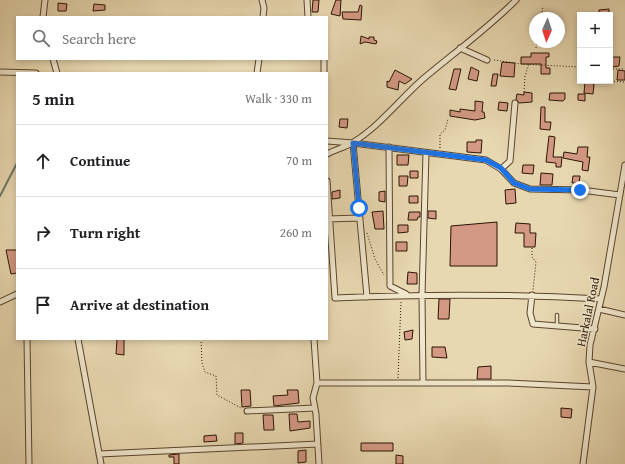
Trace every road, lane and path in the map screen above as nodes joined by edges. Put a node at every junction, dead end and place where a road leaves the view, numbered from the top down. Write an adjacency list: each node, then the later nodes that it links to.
1 (45, 0): 7 (street)
2 (262, 0): 8 (street)
3 (308, 0): 9 (street)
4 (516, 0): 10 (street)
5 (543, 6): 6 (path)
6 (542, 12)
7 (43, 16)
8 (263, 16)
9 (308, 16)
10 (460, 48): 14 (street); 30 (street)
11 (53, 60): 21 (street)
12 (259, 60): 22 (street)
13 (324, 60): 23 (street)
14 (487, 60): 15 (path)
15 (529, 64): 16 (path); 26 (path)
16 (577, 66)
17 (613, 69): 18 (path)
18 (625, 69)
19 (0, 72): 20 (street)
20 (16, 72)
21 (57, 72)
22 (257, 72)
23 (324, 72)
24 (613, 81): 25 (path)
25 (625, 82)
26 (524, 92)
27 (515, 103): 36 (street)
28 (448, 119): 34 (path)
29 (328, 141): 30 (street)
30 (353, 143): 31 (street); 33 (street); 38 (street)
31 (389, 147): 32 (street); 42 (street)
32 (426, 153): 34 (street); 45 (street)
33 (328, 154)
34 (440, 155): 36 (street)
35 (625, 165): 37 (street, Harkalal Road)
36 (501, 168): 37 (street)
37 (620, 195): 48 (street, Harkalal Road)
38 (360, 218): 39 (street); 47 (street)
39 (328, 219): 47 (street)
40 (366, 230): 42 (path)
41 (532, 248): 46 (path)
42 (390, 286): 44 (street)
43 (16, 294): 49 (street)
44 (404, 295): 45 (street); 47 (street); 62 (path)
45 (422, 295): 46 (street); 63 (street)
46 (532, 295): 48 (street); 53 (street)
47 (367, 297)
48 (601, 300): 50 (street, Harkalal Road)
49 (0, 302)
50 (599, 309): 52 (street); 54 (street, Harkalal Road)
51 (557, 315): 53 (lane)
52 (625, 315)
53 (557, 326): 54 (street)
54 (595, 329): 59 (street, Harkalal Road)
55 (27, 340): 69 (street)
56 (78, 340): 68 (street)
57 (201, 340): 66 (path)
58 (314, 340): 61 (street)
59 (589, 362): 60 (street); 64 (street, Harkalal Road)
60 (625, 369)
61 (317, 383): 62 (street); 65 (street)
62 (398, 383): 63 (street)
63 (423, 383): 64 (street)
64 (593, 387): 72 (street, Harkalal Road)
65 (315, 408): 66 (street); 67 (street)
66 (247, 411)
67 (318, 444): 68 (street); 71 (street)
68 (99, 454): 70 (street)
69 (29, 464)
70 (101, 464)
71 (319, 464)
72 (583, 464)

